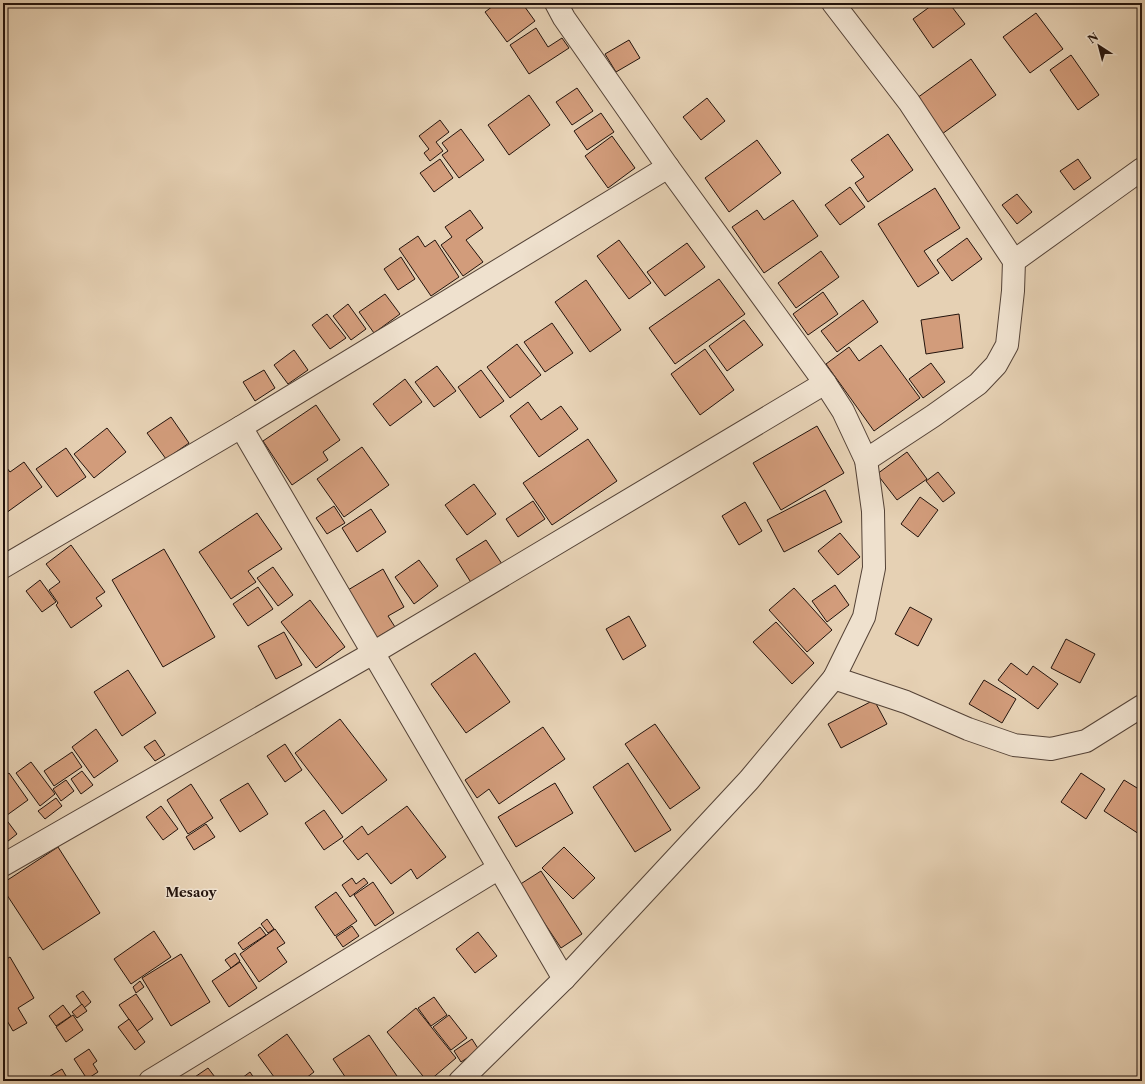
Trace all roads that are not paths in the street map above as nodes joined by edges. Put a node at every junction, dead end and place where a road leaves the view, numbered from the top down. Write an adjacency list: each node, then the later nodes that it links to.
1 (556, 3): 3 (street)
2 (833, 3): 5 (street)
3 (668, 167): 6 (street); 7 (street)
4 (1142, 169): 5 (street)
5 (1014, 262): 8 (street)
6 (825, 383): 8 (street); 10 (street)
7 (241, 427): 9 (street); 10 (street)
8 (866, 460): 11 (street)
9 (3, 567)
10 (373, 653): 13 (street); 14 (street)
11 (834, 678): 12 (street); 15 (street)
12 (1142, 706)
13 (3, 864)
14 (499, 868): 15 (street); 16 (street)
15 (564, 979): 17 (street)
16 (150, 1081)
17 (460, 1081)

